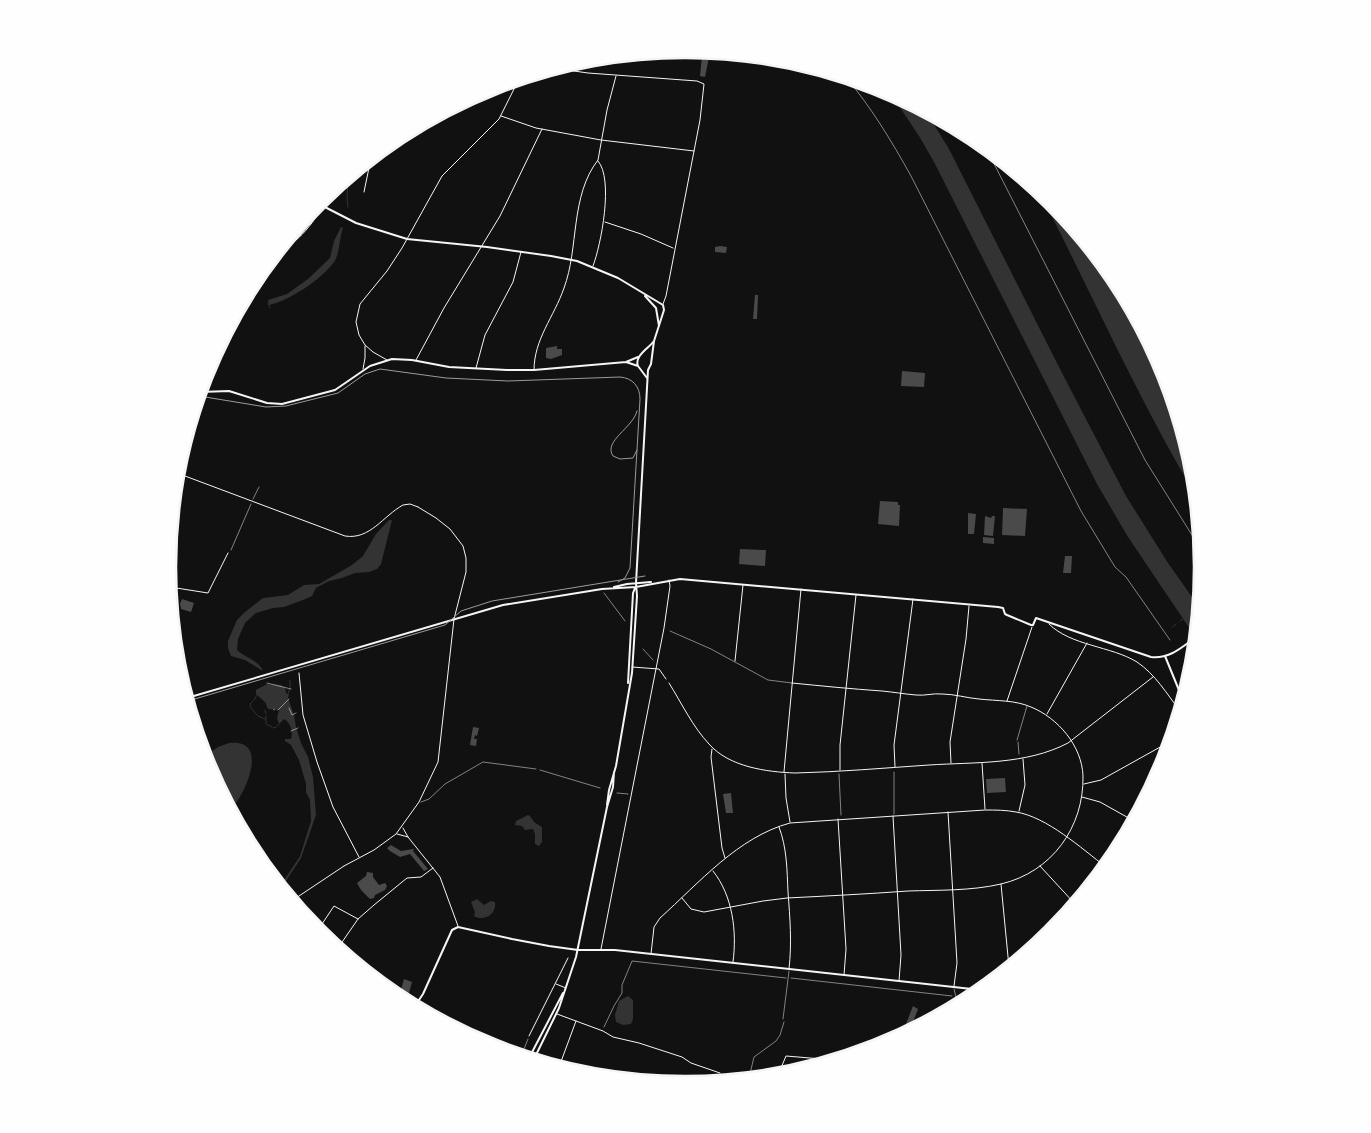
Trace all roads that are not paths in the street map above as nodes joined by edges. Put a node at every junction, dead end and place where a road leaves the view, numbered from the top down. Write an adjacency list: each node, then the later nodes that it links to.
1 (573, 70): 2 (street)
2 (616, 75): 6 (street); 7 (street)
3 (514, 88): 4 (street)
4 (501, 116): 5 (street); 15 (street)
5 (542, 129): 6 (street); 17 (street)
6 (602, 140): 7 (street); 8 (street)
7 (694, 150): 18 (street)
8 (598, 160): 12 (street); 20 (street)
9 (369, 169): 10 (street)
10 (364, 192)
11 (325, 208): 15 (street)
12 (604, 222): 18 (street); 21 (street)
13 (307, 227): 14 (street)
14 (301, 235): 16 (street)
15 (407, 239): 17 (street); 28 (street)
16 (295, 241)
17 (482, 247): 19 (street); 33 (street)
18 (675, 249): 23 (street)
19 (522, 252): 20 (street); 37 (street)
20 (572, 259): 21 (street); 39 (street)
21 (592, 266): 22 (street)
22 (641, 293): 23 (street); 24 (street)
23 (661, 304): 24 (street); 25 (street)
24 (657, 310): 25 (street); 26 (street)
25 (663, 312): 26 (street)
26 (659, 327): 27 (street)
27 (654, 341): 29 (street); 32 (street)
28 (365, 345): 31 (street); 40 (street)
29 (646, 354): 30 (street); 32 (street)
30 (638, 357): 34 (street); 35 (street)
31 (388, 360): 33 (street); 40 (street)
32 (651, 360): 36 (street)
33 (416, 361): 37 (street)
34 (626, 362): 35 (street); 39 (street)
35 (638, 366): 38 (street)
36 (649, 367): 38 (street); 41 (street)
37 (476, 369): 39 (street)
38 (641, 369): 41 (street)
39 (534, 370)
40 (362, 371): 42 (street)
41 (648, 380): 47 (street)
42 (208, 392)
43 (185, 476): 57 (street)
44 (231, 550): 45 (lane)
45 (228, 553): 51 (street)
46 (669, 580): 48 (street); 49 (street); 69 (street)
47 (636, 583): 48 (street); 50 (street); 52 (street)
48 (652, 583): 50 (street)
49 (743, 584): 53 (street); 66 (street)
50 (636, 587): 52 (street); 67 (street); 75 (street)
51 (177, 588)
52 (612, 588): 57 (street)
53 (801, 589): 54 (street); 74 (street)
54 (856, 594): 55 (street); 76 (street)
55 (913, 599): 56 (street); 78 (street)
56 (969, 604): 59 (street); 80 (street)
57 (454, 618): 68 (street); 98 (street)
58 (1048, 623): 59 (street); 60 (street); 62 (street)
59 (1033, 625): 81 (street)
60 (1060, 627): 62 (street); 65 (street)
61 (670, 631): 66 (lane)
62 (1058, 631): 64 (street)
63 (1189, 642): 65 (street)
64 (1087, 643): 71 (street); 84 (street)
65 (1164, 656): 77 (street)
66 (735, 661): 74 (lane)
67 (632, 667): 69 (street); 75 (street)
68 (297, 668): 70 (lane); 79 (street)
69 (656, 669): 72 (street); 131 (street)
70 (299, 673): 111 (street)
71 (1153, 677): 82 (street); 86 (street)
72 (666, 679)
73 (669, 683): 88 (street)
74 (792, 683): 76 (street); 95 (street)
75 (629, 688): 130 (street)
76 (846, 688): 78 (street); 94 (street)
77 (1179, 689)
78 (902, 693): 80 (street); 92 (street)
79 (194, 696)
80 (957, 696): 81 (street); 91 (street)
81 (1007, 702): 83 (street)
82 (1175, 705)
83 (1027, 706): 84 (street); 85 (lane)
84 (1047, 715): 86 (street)
85 (1017, 740)
86 (1071, 741): 89 (street); 96 (street)
87 (1161, 746): 96 (street)
88 (712, 748): 95 (street); 112 (street)
89 (1023, 758): 90 (street); 101 (street)
90 (982, 762): 91 (street); 99 (street)
91 (951, 764): 92 (street)
92 (896, 767): 94 (street)
93 (536, 769): 98 (lane)
94 (840, 770): 95 (street)
95 (784, 773): 105 (street)
96 (1083, 784): 97 (street)
97 (1082, 797): 103 (street); 110 (street)
98 (419, 802): 107 (street)
99 (985, 810): 100 (street); 101 (street)
100 (948, 812): 102 (street); 118 (street)
101 (1019, 812): 110 (street)
102 (893, 815): 104 (street); 119 (street)
103 (1128, 818)
104 (838, 819): 105 (street); 121 (street)
105 (790, 823): 106 (street)
106 (779, 826): 112 (street); 123 (street)
107 (403, 827): 108 (street); 109 (street)
108 (396, 834): 109 (street); 111 (street)
109 (408, 837): 115 (street)
110 (1067, 838): 113 (street); 114 (street)
111 (359, 857): 120 (street)
112 (726, 859): 116 (street)
113 (1100, 862)
114 (1040, 866): 117 (street); 124 (street)
115 (433, 868): 126 (street); 128 (street)
116 (713, 870): 122 (street); 125 (street)
117 (1000, 884): 118 (street); 134 (street)
118 (952, 889): 119 (street); 140 (street)
119 (898, 892): 121 (street); 138 (street)
120 (298, 896)
121 (843, 896): 123 (street); 137 (street)
122 (682, 898): 125 (street); 132 (street)
123 (789, 898): 125 (street); 136 (street)
124 (1070, 899)
125 (730, 907): 135 (street)
126 (358, 919): 127 (street); 129 (street)
127 (323, 923)
128 (458, 926): 130 (street); 144 (street)
129 (342, 942)
130 (578, 950): 131 (street); 141 (street)
131 (601, 950): 132 (street)
132 (651, 954): 135 (street)
133 (568, 958): 139 (street)
134 (1008, 959)
135 (733, 963): 136 (street)
136 (789, 970): 137 (street); 146 (lane)
137 (844, 975): 138 (street)
138 (899, 981): 140 (street)
139 (555, 984): 141 (street); 148 (street)
140 (954, 987): 142 (street); 143 (lane)
141 (566, 989): 145 (street); 149 (street)
142 (970, 989)
143 (956, 997)
144 (418, 999)
145 (556, 1014): 147 (street); 150 (street)
146 (783, 1019)
147 (576, 1021): 152 (street); 154 (street)
148 (529, 1036)
149 (533, 1052)
150 (537, 1053)
151 (818, 1058): 153 (street)
152 (562, 1060)
153 (781, 1067)
154 (720, 1073)

